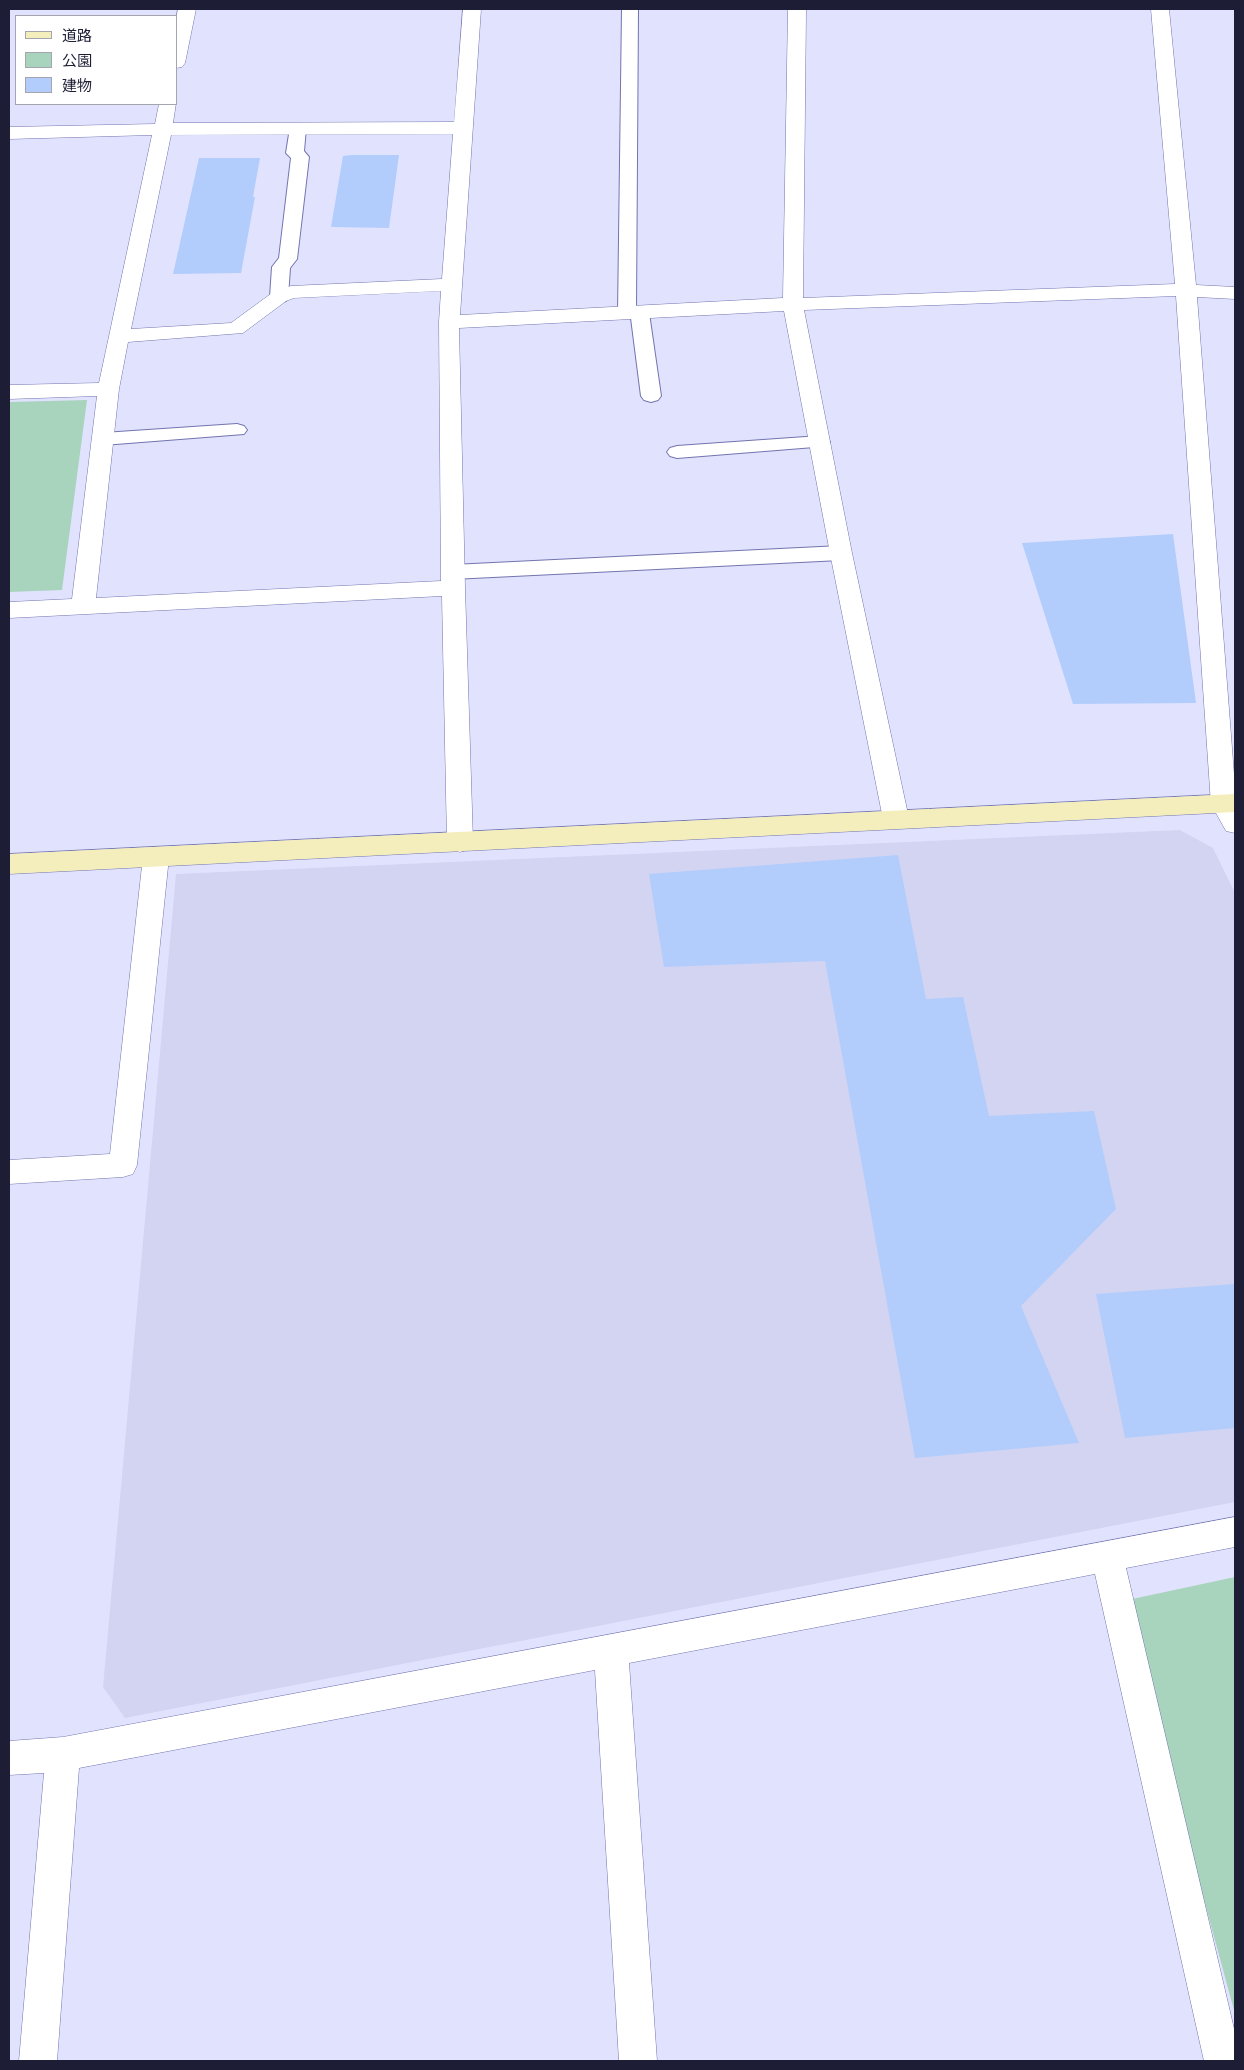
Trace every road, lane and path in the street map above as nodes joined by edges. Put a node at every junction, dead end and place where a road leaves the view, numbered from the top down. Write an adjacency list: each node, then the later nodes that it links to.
1 (187, 9): 6 (street)
2 (472, 9): 9 (street)
3 (630, 9): 17 (lane)
4 (797, 9): 16 (street)
5 (1160, 9): 13 (street)
6 (178, 53)
7 (168, 105): 10 (street)
8 (298, 128): 9 (street); 10 (street); 15 (lane)
9 (463, 128): 12 (street)
10 (163, 129): 11 (street); 19 (street)
11 (9, 133)
12 (451, 285): 15 (street); 18 (street)
13 (1186, 290): 14 (street); 16 (street); 31 (street)
14 (1235, 293)
15 (279, 297): 19 (street)
16 (793, 304): 17 (street); 25 (street)
17 (633, 314): 18 (street); 22 (lane)
18 (449, 322): 28 (street)
19 (120, 336): 20 (street)
20 (108, 389): 21 (street); 24 (street)
21 (9, 392)
22 (651, 396)
23 (237, 430): 24 (lane)
24 (103, 440): 29 (street)
25 (820, 442): 26 (lane); 27 (street)
26 (677, 452)
27 (841, 553): 28 (lane); 32 (street)
28 (453, 580): 29 (street); 33 (street)
29 (83, 607): 30 (street)
30 (9, 610)
31 (1232, 810): 32 (street)
32 (896, 819): 33 (street)
33 (460, 842): 34 (street)
34 (156, 857): 35 (street); 36 (street)
35 (9, 864)
36 (9, 1172)
37 (1235, 1532): 38 (street)
38 (1107, 1556): 39 (street); 44 (street)
39 (611, 1651): 40 (street); 43 (street)
40 (63, 1754): 41 (street); 42 (street)
41 (9, 1758)
42 (38, 2061)
43 (638, 2061)
44 (1223, 2061)

